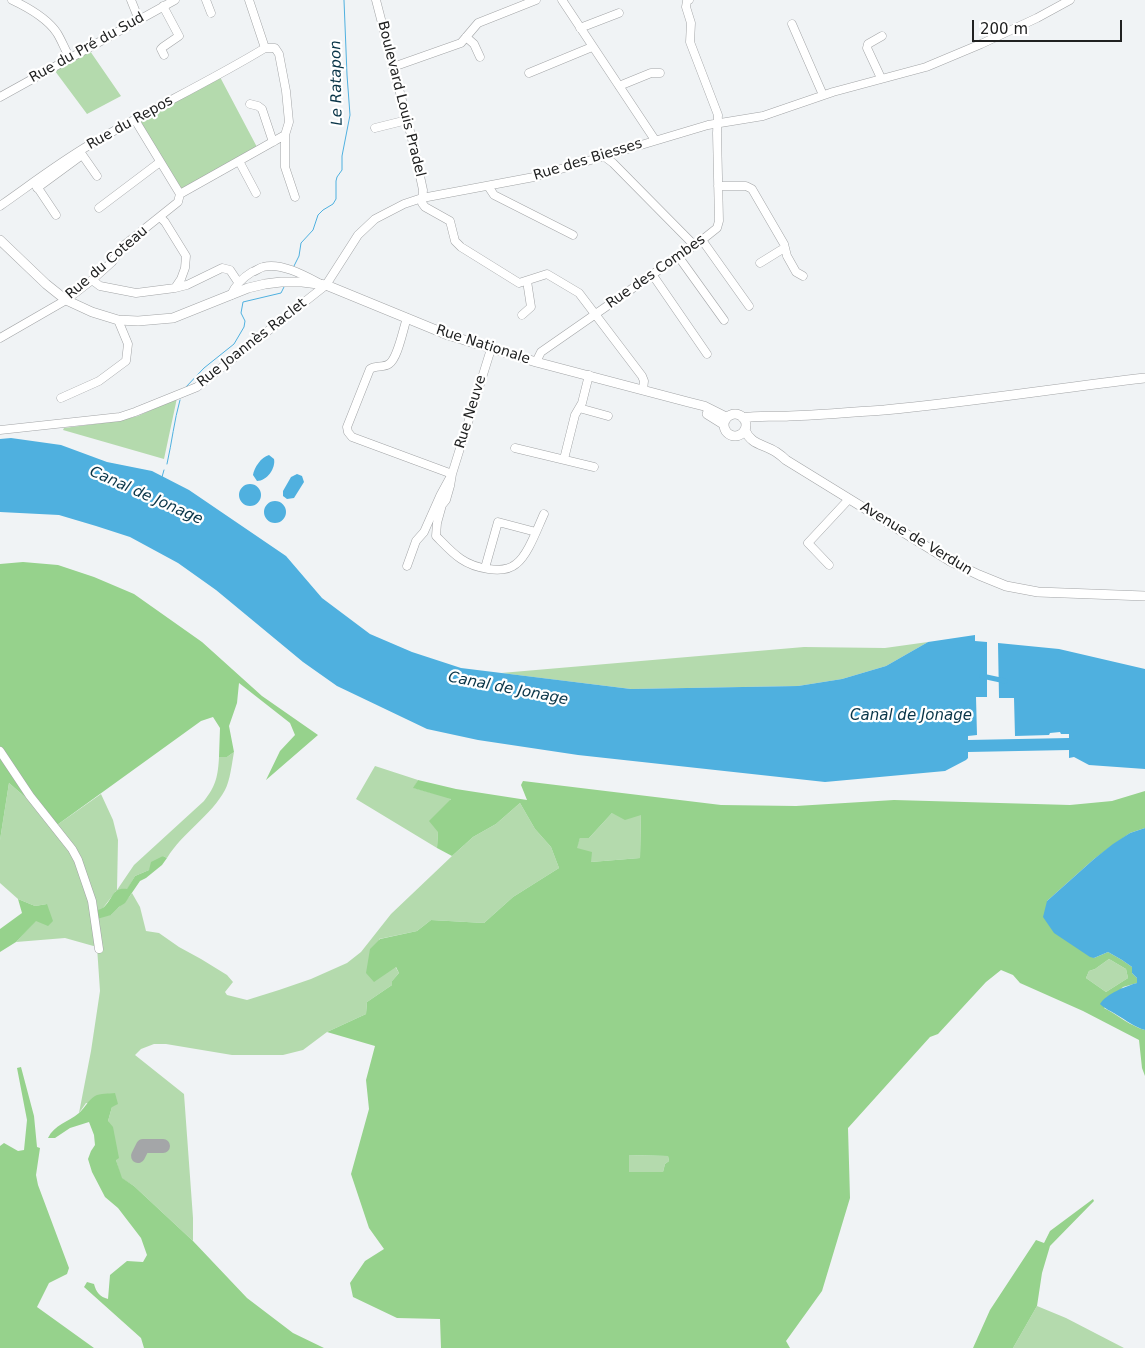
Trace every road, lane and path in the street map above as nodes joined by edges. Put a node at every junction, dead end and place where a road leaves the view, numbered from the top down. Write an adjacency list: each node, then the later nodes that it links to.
1 (12, 0): 23 (street)
2 (131, 0): 14 (street)
3 (175, 0): 11 (street, Rue du Pré du Sud)
4 (206, 0): 12 (street)
5 (249, 0): 20 (street)
6 (376, 0): 24 (street, Boulevard Louis Pradel)
7 (536, 0): 18 (street)
8 (562, 0): 16 (street)
9 (1070, 0): 27 (street, Rue des Biesses)
10 (686, 2): 34 (street, Rue des Combes)
11 (163, 6): 14 (street, Rue du Pré du Sud); 21 (street)
12 (211, 13)
13 (619, 13): 16 (street)
14 (138, 20): 23 (street, Rue du Pré du Sud)
15 (792, 24): 29 (street)
16 (580, 28): 19 (street)
17 (882, 36): 27 (street)
18 (466, 37): 22 (street); 24 (street)
19 (592, 47): 26 (street); 28 (street)
20 (265, 48): 32 (street, Rue du Repos); 36 (street)
21 (164, 55)
22 (480, 57)
23 (70, 58): 30 (street, Rue du Pré du Sud)
24 (393, 67): 33 (street, Boulevard Louis Pradel)
25 (660, 73): 28 (street)
26 (529, 74)
27 (881, 78): 29 (street, Rue des Biesses)
28 (619, 86): 37 (street)
29 (823, 95): 34 (street, Rue des Biesses)
30 (0, 97)
31 (250, 104): 38 (street)
32 (135, 120): 39 (street, Rue du Repos); 41 (street)
33 (407, 120): 35 (street); 50 (street, Boulevard Louis Pradel)
34 (718, 123): 37 (street, Rue des Biesses); 46 (street, Rue des Combes)
35 (375, 128)
36 (285, 136): 38 (street); 49 (street)
37 (655, 140): 40 (street, Rue des Biesses)
38 (273, 142): 42 (street)
39 (81, 153): 43 (street); 44 (street, Rue du Repos)
40 (605, 157): 45 (street, Rue des Biesses); 58 (street)
41 (160, 162): 48 (street); 52 (street)
42 (239, 162): 47 (street); 48 (street)
43 (97, 176)
44 (36, 185): 51 (street); 53 (street)
45 (488, 186): 50 (street, Rue des Biesses); 55 (street)
46 (718, 186): 57 (street, Rue des Combes); 59 (street)
47 (256, 193)
48 (180, 194): 54 (street, Rue du Coteau)
49 (295, 197)
50 (422, 198): 65 (street); 67 (street, Rue des Biesses)
51 (0, 206)
52 (99, 208)
53 (56, 215)
54 (160, 217): 64 (street, Rue du Coteau); 68 (street)
55 (573, 234)
56 (0, 240): 70 (main road, Rue Nationale)
57 (702, 240): 58 (street, Rue des Combes); 71 (street)
58 (694, 245): 60 (street, Rue des Combes)
59 (785, 249): 61 (street); 63 (street)
60 (678, 256): 62 (street, Rue des Combes); 76 (street)
61 (760, 263)
62 (652, 274): 72 (street, Rue des Combes); 79 (street)
63 (803, 276)
64 (92, 280): 68 (street); 70 (street, Rue du Coteau)
65 (527, 281): 72 (street); 73 (street)
66 (238, 282): 67 (street, Rue Nationale); 68 (street); 69 (street)
67 (323, 284): 69 (main road, Rue Nationale); 74 (main road, Rue Nationale); 89 (street, Rue Joannès Raclet)
68 (175, 288)
69 (231, 295): 75 (main road, Rue Nationale)
70 (66, 300): 75 (main road, Rue Nationale); 77 (street, Rue du Coteau)
71 (749, 306)
72 (595, 314): 80 (street, Rue des Combes); 83 (street)
73 (522, 315)
74 (407, 318): 78 (main road, Rue Nationale); 95 (street)
75 (118, 320): 84 (street)
76 (724, 320)
77 (0, 338)
78 (491, 349): 80 (main road, Rue Nationale); 95 (street, Rue Neuve)
79 (707, 354)
80 (536, 362): 81 (main road, Rue Nationale)
81 (589, 375): 83 (main road, Rue Nationale); 85 (street)
82 (1145, 378): 88 (main road)
83 (647, 391): 87 (main road, Rue Nationale)
84 (60, 398)
85 (579, 408): 86 (street); 92 (street)
86 (608, 416)
87 (725, 421): 88 (main road); 90 (main road)
88 (745, 424): 90 (main road); 93 (main road, Avenue de Verdun)
89 (0, 430)
90 (737, 437): 93 (main road, Avenue de Verdun)
91 (515, 448): 92 (street)
92 (564, 459): 94 (street)
93 (786, 460): 96 (main road, Avenue de Verdun)
94 (594, 467)
95 (452, 474): 100 (street, Rue Neuve); 101 (street, Rue Neuve)
96 (849, 499): 99 (street); 102 (main road, Avenue de Verdun)
97 (544, 514): 98 (street)
98 (536, 532): 101 (street); 101 (street)
99 (829, 565)
100 (407, 566)
101 (485, 568)
102 (1145, 596)
103 (0, 751): 104 (street)
104 (100, 949)

